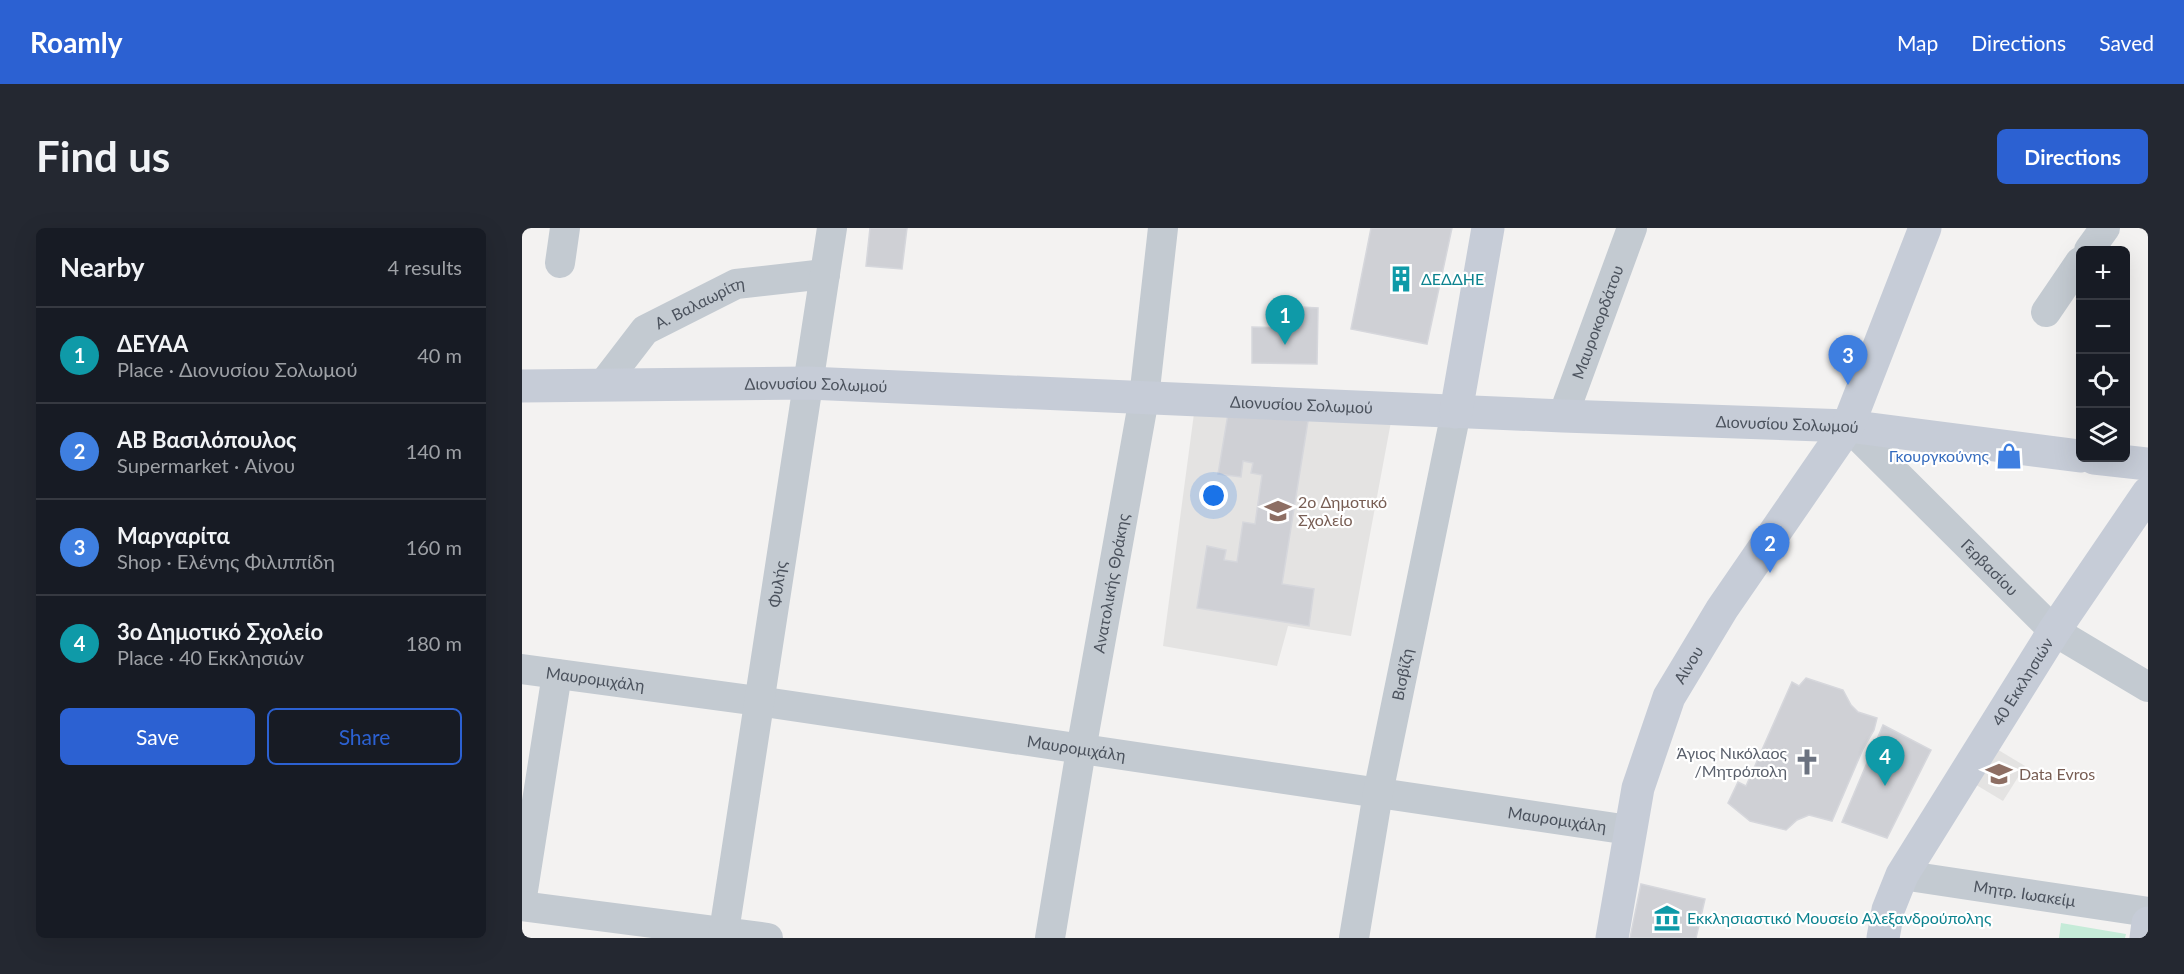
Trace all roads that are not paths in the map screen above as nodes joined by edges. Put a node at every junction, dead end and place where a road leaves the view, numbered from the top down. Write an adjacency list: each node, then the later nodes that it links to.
1 (565, 228): 9 (street)
2 (832, 228): 11 (street, Φυλής)
3 (1163, 228): 16 (street, Ανατολικής Θράκης)
4 (1488, 228): 17 (street)
5 (1632, 228): 18 (street, Μαυροκορδάτου)
6 (1925, 228): 19 (street, Αίνου)
7 (2104, 228): 8 (street)
8 (2092, 246)
9 (560, 263)
10 (2076, 268): 12 (street)
11 (825, 274): 13 (street, Φυλής); 15 (street, Α. Βαλαωρίτη)
12 (2046, 312)
13 (808, 383): 15 (street, Διονυσίου Σολωμού); 16 (street, Διονυσίου Σολωμού); 28 (street, Φυλής)
14 (522, 386): 15 (street, Διονυσίου Σολωμού)
15 (602, 386)
16 (1144, 398): 17 (street, Διονυσίου Σολωμού); 29 (street, Ανατολικής Θράκης)
17 (1456, 411): 18 (street, Διονυσίου Σολωμού); 30 (street, Βισβίζη)
18 (1563, 416): 19 (street, Διονυσίου Σολωμού)
19 (1848, 426): 20 (street, Διονυσίου Σολωμού); 24 (street, Γερβασίου); 31 (street, Αίνου)
20 (2076, 455)
21 (2130, 462): 22 (street)
22 (2148, 464)
23 (2148, 493): 24 (street, 40 Εκκλησιών)
24 (2054, 631): 27 (street, Γερβασίου); 32 (street, 40 Εκκλησιών)
25 (522, 669): 26 (street, Μαυρομιχάλη)
26 (558, 675): 28 (street, Μαυρομιχάλη); 33 (street)
27 (2148, 687)
28 (758, 701): 29 (street, Μαυρομιχάλη); 37 (street, Φυλής)
29 (1081, 750): 30 (street, Μαυρομιχάλη); 39 (street, Ανατολικής Θράκης)
30 (1378, 793): 31 (street, Μαυρομιχάλη); 40 (street, Βισβίζη)
31 (1629, 830): 41 (street, Αίνου)
32 (1902, 875): 35 (street, Μητρ. Ιωακείμ); 42 (street, 40 Εκκλησιών)
33 (522, 897)
34 (522, 906): 37 (street)
35 (2148, 912)
36 (2148, 922): 43 (street)
37 (723, 935): 38 (street)
38 (768, 938)
39 (1050, 938)
40 (1354, 938)
41 (1612, 938)
42 (1882, 938)
43 (2146, 938)

